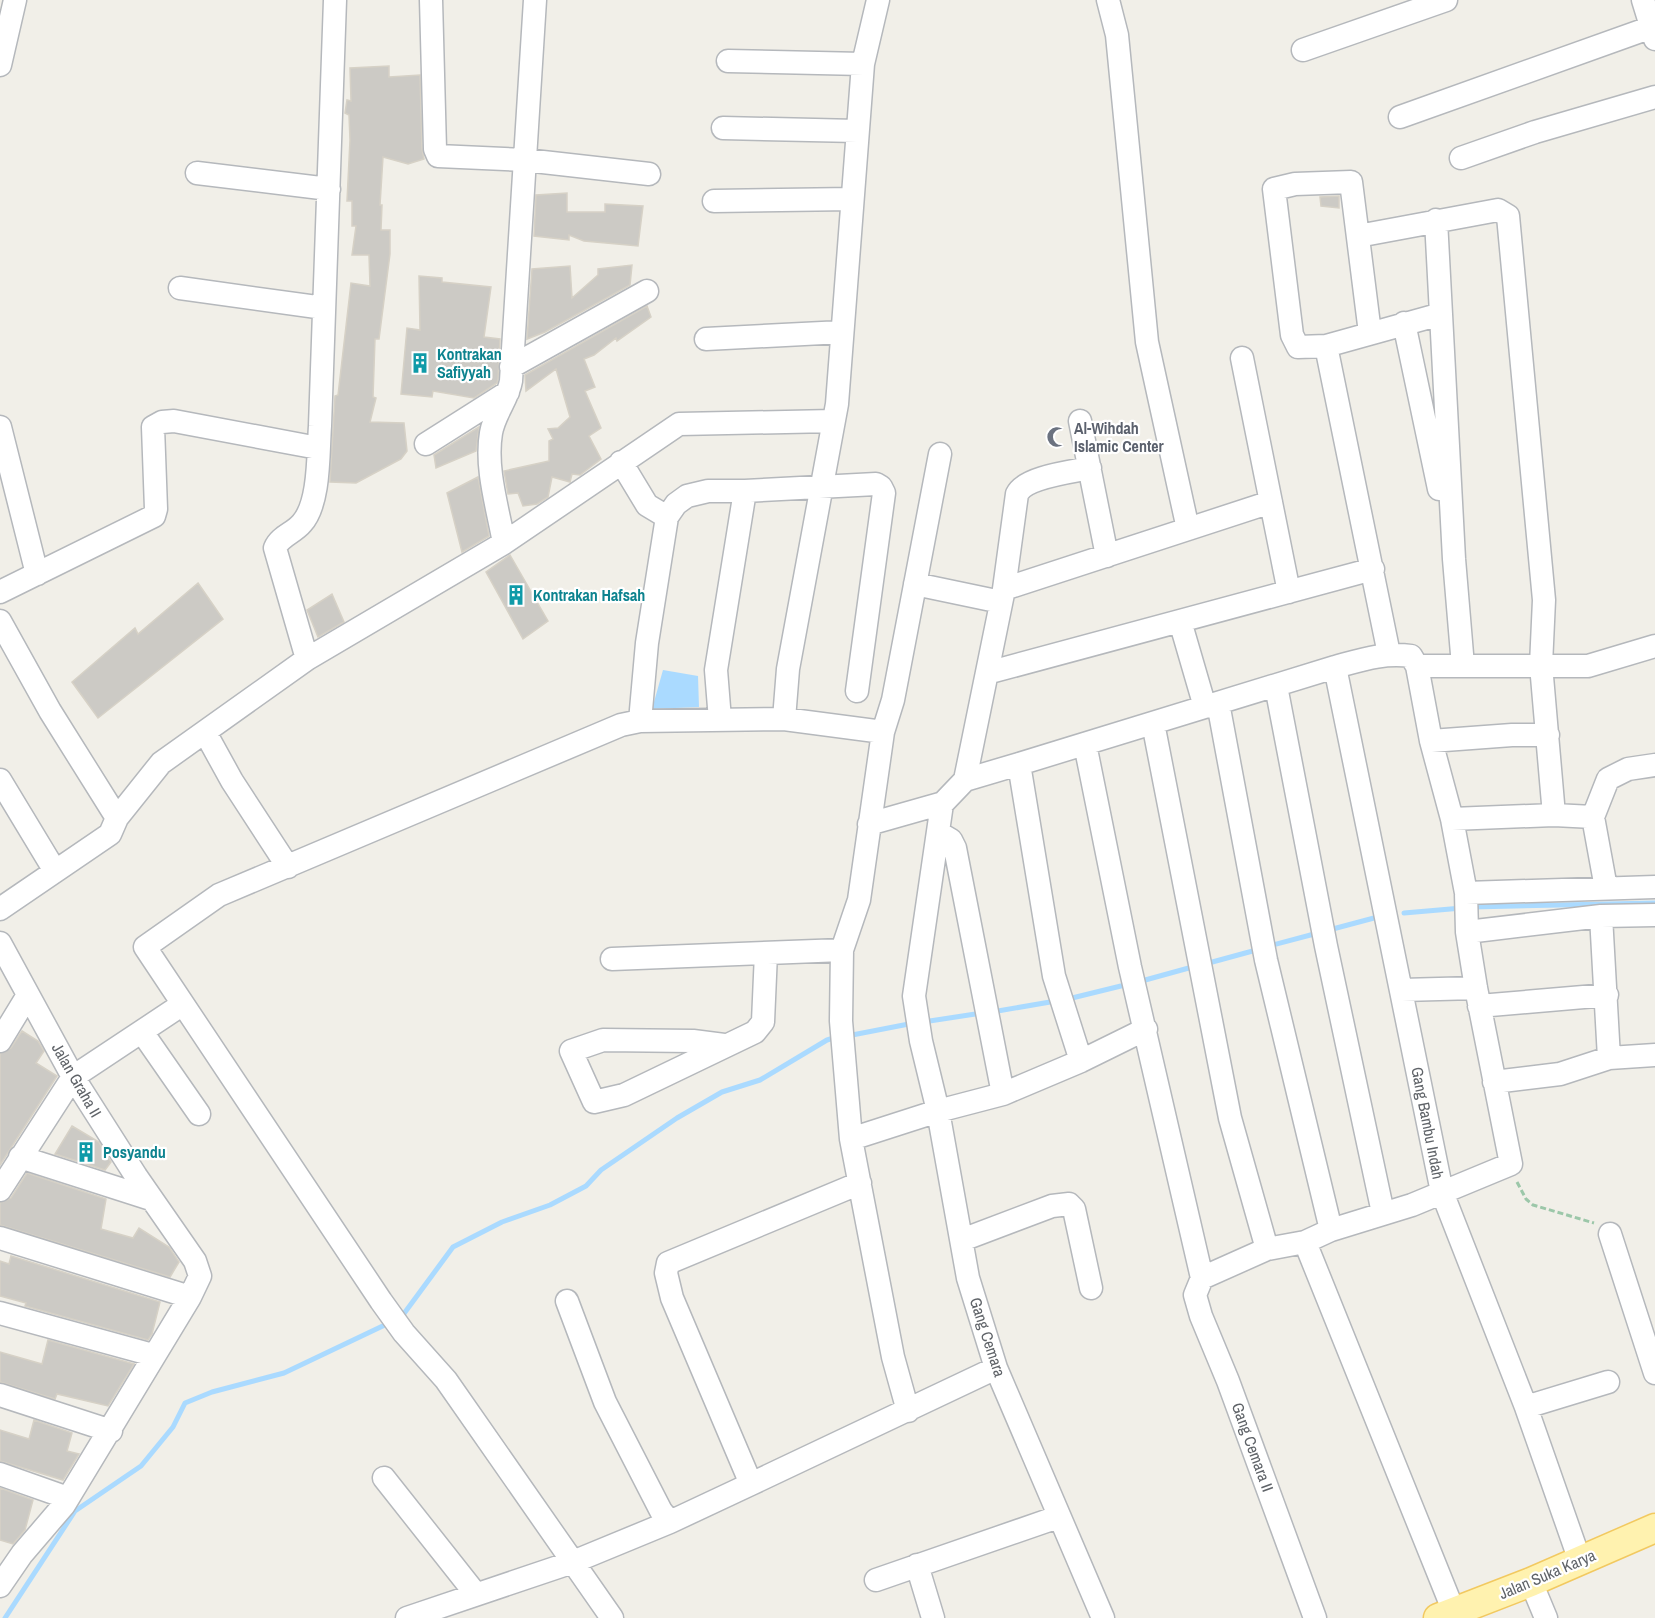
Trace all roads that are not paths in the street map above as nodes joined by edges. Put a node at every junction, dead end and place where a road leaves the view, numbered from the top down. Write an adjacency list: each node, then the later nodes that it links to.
1 (15, 0): 12 (street)
2 (335, 0): 21 (street)
3 (430, 0): 18 (street)
4 (535, 0): 18 (street)
5 (878, 0): 11 (street)
6 (1108, 0): 50 (street)
7 (1446, 0): 9 (street)
8 (1650, 19): 14 (street)
9 (1303, 50)
10 (728, 61): 11 (street)
11 (863, 64): 16 (street)
12 (0, 65)
13 (1655, 97): 17 (street)
14 (1400, 117)
15 (723, 128): 16 (street)
16 (857, 131): 22 (street)
17 (1461, 158)
18 (525, 160): 20 (street); 36 (street)
19 (197, 173): 21 (street)
20 (649, 174)
21 (329, 189): 28 (street)
22 (852, 199): 23 (street); 31 (street)
23 (714, 201)
24 (1436, 220): 25 (street); 29 (street); 65 (street)
25 (1358, 236): 32 (street); 34 (street)
26 (180, 288): 28 (street)
27 (647, 291): 36 (street)
28 (324, 308): 42 (street)
29 (1441, 314): 30 (street); 53 (street)
30 (1404, 323): 32 (street); 53 (street)
31 (842, 332): 33 (street); 38 (street)
32 (1370, 333): 34 (street)
33 (706, 339)
34 (1326, 346): 54 (street)
35 (1242, 358): 48 (street)
36 (511, 367): 37 (street)
37 (509, 392): 41 (street); 51 (street)
38 (833, 421): 44 (street); 46 (street)
39 (1080, 421): 45 (street)
40 (0, 428): 55 (street)
41 (426, 444)
42 (318, 448): 55 (street); 64 (street)
43 (940, 454): 56 (street)
44 (621, 462): 49 (street); 51 (street)
45 (1090, 468): 52 (street); 59 (street)
46 (822, 486): 47 (street); 71 (street); 73 (street)
47 (745, 492): 49 (street); 74 (street)
48 (1271, 502): 50 (street); 58 (street)
49 (667, 517): 75 (street)
50 (1188, 529): 52 (street)
51 (504, 543): 64 (street)
52 (1107, 556): 59 (street)
53 (1454, 559): 67 (street)
54 (1373, 569): 58 (street); 63 (street)
55 (37, 574): 57 (street)
56 (915, 584): 59 (street); 78 (street)
57 (0, 592)
58 (1289, 592): 61 (street)
59 (1003, 596): 69 (street)
60 (0, 621): 89 (street)
61 (1180, 621): 69 (street); 72 (street)
62 (1655, 646): 65 (street)
63 (1389, 654): 66 (street); 68 (street)
64 (307, 660): 77 (street)
65 (1541, 665): 67 (street); 79 (street)
66 (1418, 666): 67 (street); 80 (street)
67 (1463, 666)
68 (1335, 667): 70 (street); 105 (street, Gang Bambu Indah)
69 (987, 673): 85 (street)
70 (1276, 686): 72 (street); 128 (street)
71 (858, 691)
72 (1211, 705): 76 (street); 129 (street)
73 (784, 719): 74 (street); 78 (street)
74 (720, 720): 75 (street)
75 (640, 721): 93 (street)
76 (1153, 723): 81 (street); 134 (street)
77 (205, 732): 89 (street); 93 (street)
78 (883, 732): 91 (street)
79 (1548, 735): 80 (street); 87 (street)
80 (1431, 741): 90 (street)
81 (1085, 744): 82 (street); 110 (street)
82 (1019, 764): 85 (street); 116 (street)
83 (1655, 765): 88 (street)
84 (0, 780): 94 (street)
85 (965, 780): 86 (street)
86 (942, 804): 91 (street); 92 (street, Gang Cemara)
87 (1554, 815): 88 (street); 90 (street)
88 (1593, 817): 96 (street)
89 (117, 818): 94 (street)
90 (1452, 819): 98 (street)
91 (868, 824): 102 (street)
92 (939, 833): 119 (street); 120 (street, Gang Cemara)
93 (288, 867): 109 (street)
94 (55, 871): 97 (street)
95 (1655, 887): 96 (street)
96 (1606, 888): 98 (street)
97 (0, 909)
98 (1467, 912): 100 (street); 108 (street)
99 (1655, 915): 100 (street)
100 (1601, 916): 107 (street)
101 (0, 943): 106 (street, Jalan Graha II)
102 (842, 950): 103 (street); 122 (street)
103 (766, 953): 104 (street); 113 (street)
104 (612, 959)
105 (1402, 990): 108 (street); 126 (street, Gang Bambu Indah)
106 (28, 994): 112 (street); 117 (street, Jalan Graha II)
107 (1607, 995): 108 (street); 115 (street)
108 (1478, 997): 118 (street)
109 (183, 1004): 111 (street); 157 (street)
110 (1146, 1029): 116 (street); 135 (street)
111 (142, 1032): 117 (street); 121 (street)
112 (0, 1041)
113 (724, 1045): 113 (street)
114 (1655, 1055): 115 (street)
115 (1610, 1058): 118 (street)
116 (1081, 1061): 119 (street)
117 (73, 1077): 123 (street); 127 (street, Jalan Graha II)
118 (1494, 1082): 126 (street)
119 (1004, 1094): 120 (street)
120 (938, 1111): 122 (street); 132 (street, Gang Cemara)
121 (199, 1114)
122 (851, 1139): 124 (street)
123 (20, 1157): 125 (street); 127 (street)
124 (860, 1183): 146 (street); 150 (street)
125 (0, 1190)
126 (1442, 1192): 128 (street); 145 (street, Gang Bambu Indah)
127 (151, 1199): 137 (street, Jalan Graha II)
128 (1383, 1213): 129 (street)
129 (1331, 1230): 133 (street)
130 (1610, 1234): 142 (street)
131 (0, 1238): 137 (street)
132 (962, 1240): 136 (street); 141 (street, Gang Cemara)
133 (1305, 1242): 134 (street); 163 (street)
134 (1267, 1250): 135 (street)
135 (1202, 1278): 168 (street, Gang Cemara II)
136 (1091, 1288)
137 (190, 1297): 140 (street)
138 (567, 1301): 153 (street)
139 (0, 1313): 140 (street)
140 (153, 1355): 147 (street)
141 (996, 1368): 146 (street); 152 (street, Gang Cemara)
142 (1655, 1373)
143 (1608, 1382): 145 (street)
144 (0, 1395): 147 (street)
145 (1526, 1407): 156 (street, Gang Bambu Indah)
146 (908, 1411): 150 (street)
147 (111, 1431): 151 (street)
148 (0, 1474): 151 (street)
149 (384, 1478): 162 (street)
150 (752, 1484): 153 (street)
151 (68, 1498): 155 (street)
152 (1058, 1517): 158 (street); 167 (street, Gang Cemara)
153 (670, 1522): 157 (street)
154 (1654, 1530): 156 (main road, Jalan Suka Karya)
155 (11, 1551): 161 (street)
156 (1580, 1561): 160 (main road, Jalan Suka Karya)
157 (573, 1562): 162 (street); 165 (street)
158 (917, 1566): 159 (street); 166 (street)
159 (876, 1580)
160 (1531, 1582): 163 (main road, Jalan Suka Karya); 169 (street)
161 (0, 1586)
162 (475, 1593): 164 (street)
163 (1446, 1615)
164 (407, 1618)
165 (612, 1618)
166 (933, 1618)
167 (1103, 1618)
168 (1315, 1618)
169 (1546, 1618)

